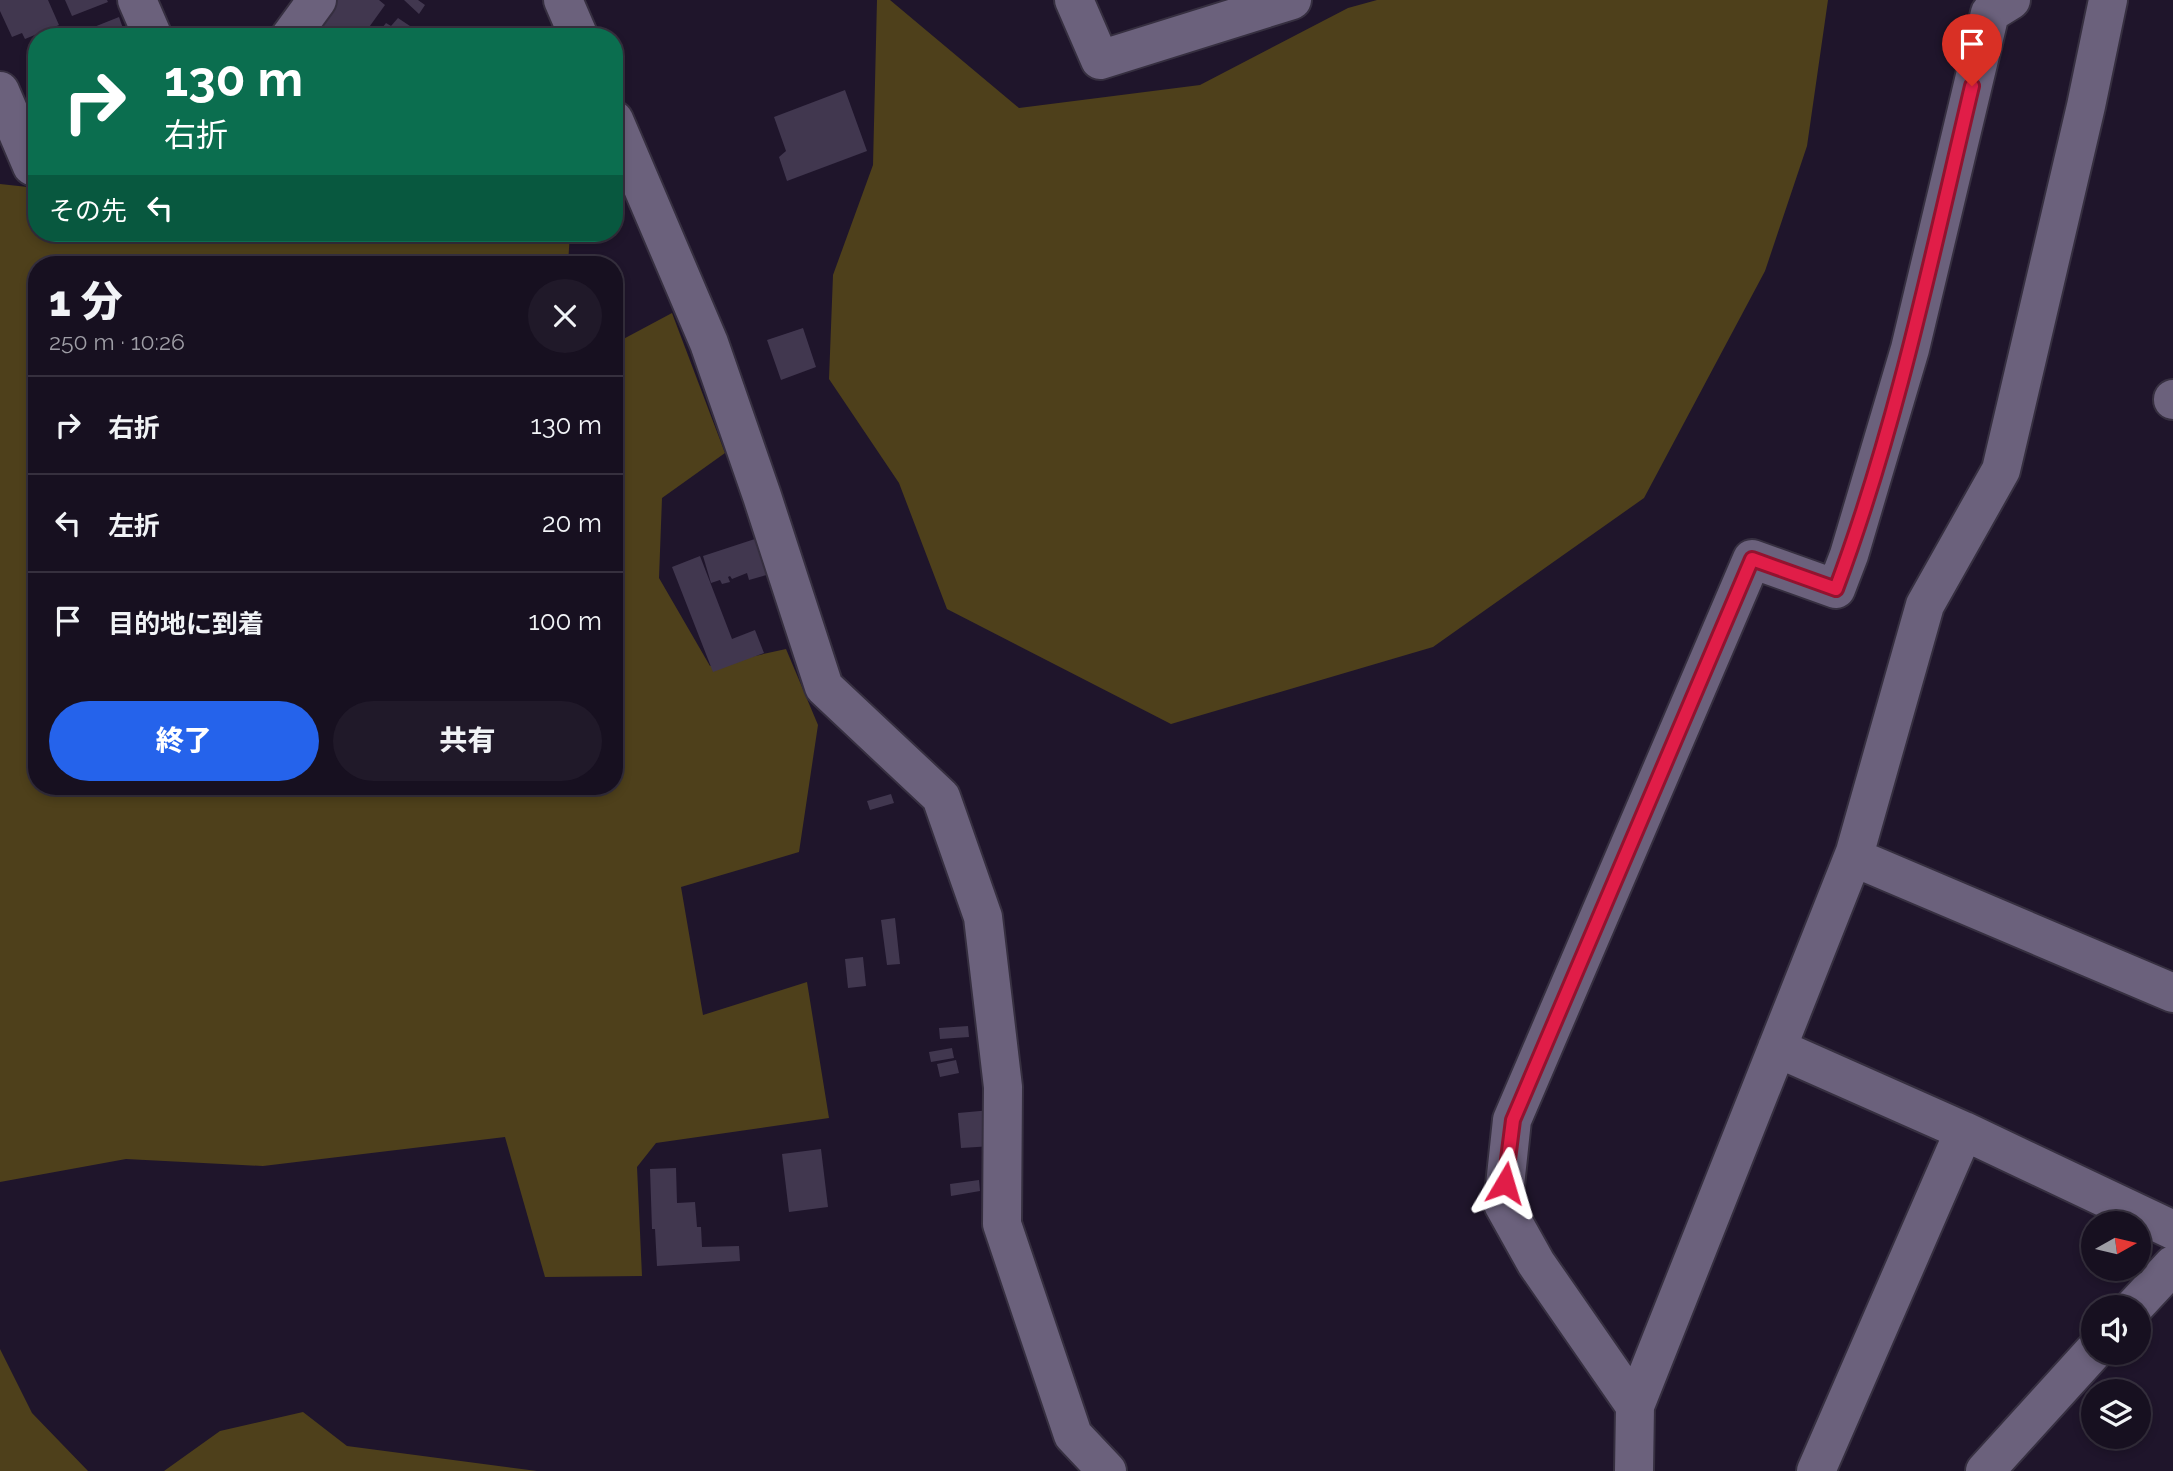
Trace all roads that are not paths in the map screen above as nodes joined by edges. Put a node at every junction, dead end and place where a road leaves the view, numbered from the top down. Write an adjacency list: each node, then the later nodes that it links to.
1 (137, 0): 8 (street)
2 (317, 0): 9 (street)
3 (563, 0): 10 (street)
4 (1074, 0): 7 (street)
5 (2011, 0): 22 (street)
6 (2108, 0): 14 (street)
7 (1275, 3)
8 (149, 28)
9 (297, 28)
10 (575, 28)
11 (0, 91): 13 (street)
12 (623, 141): 23 (street)
13 (23, 165)
14 (1853, 858): 15 (street); 16 (street)
15 (2173, 993)
16 (1777, 1048): 17 (street); 22 (street)
17 (1964, 1131): 18 (street); 25 (street)
18 (2173, 1230)
19 (2173, 1265): 20 (street)
20 (2145, 1295)
21 (2081, 1365): 26 (street)
22 (1635, 1406): 24 (street)
23 (1107, 1471)
24 (1634, 1471)
25 (1816, 1471)
26 (1984, 1471)

